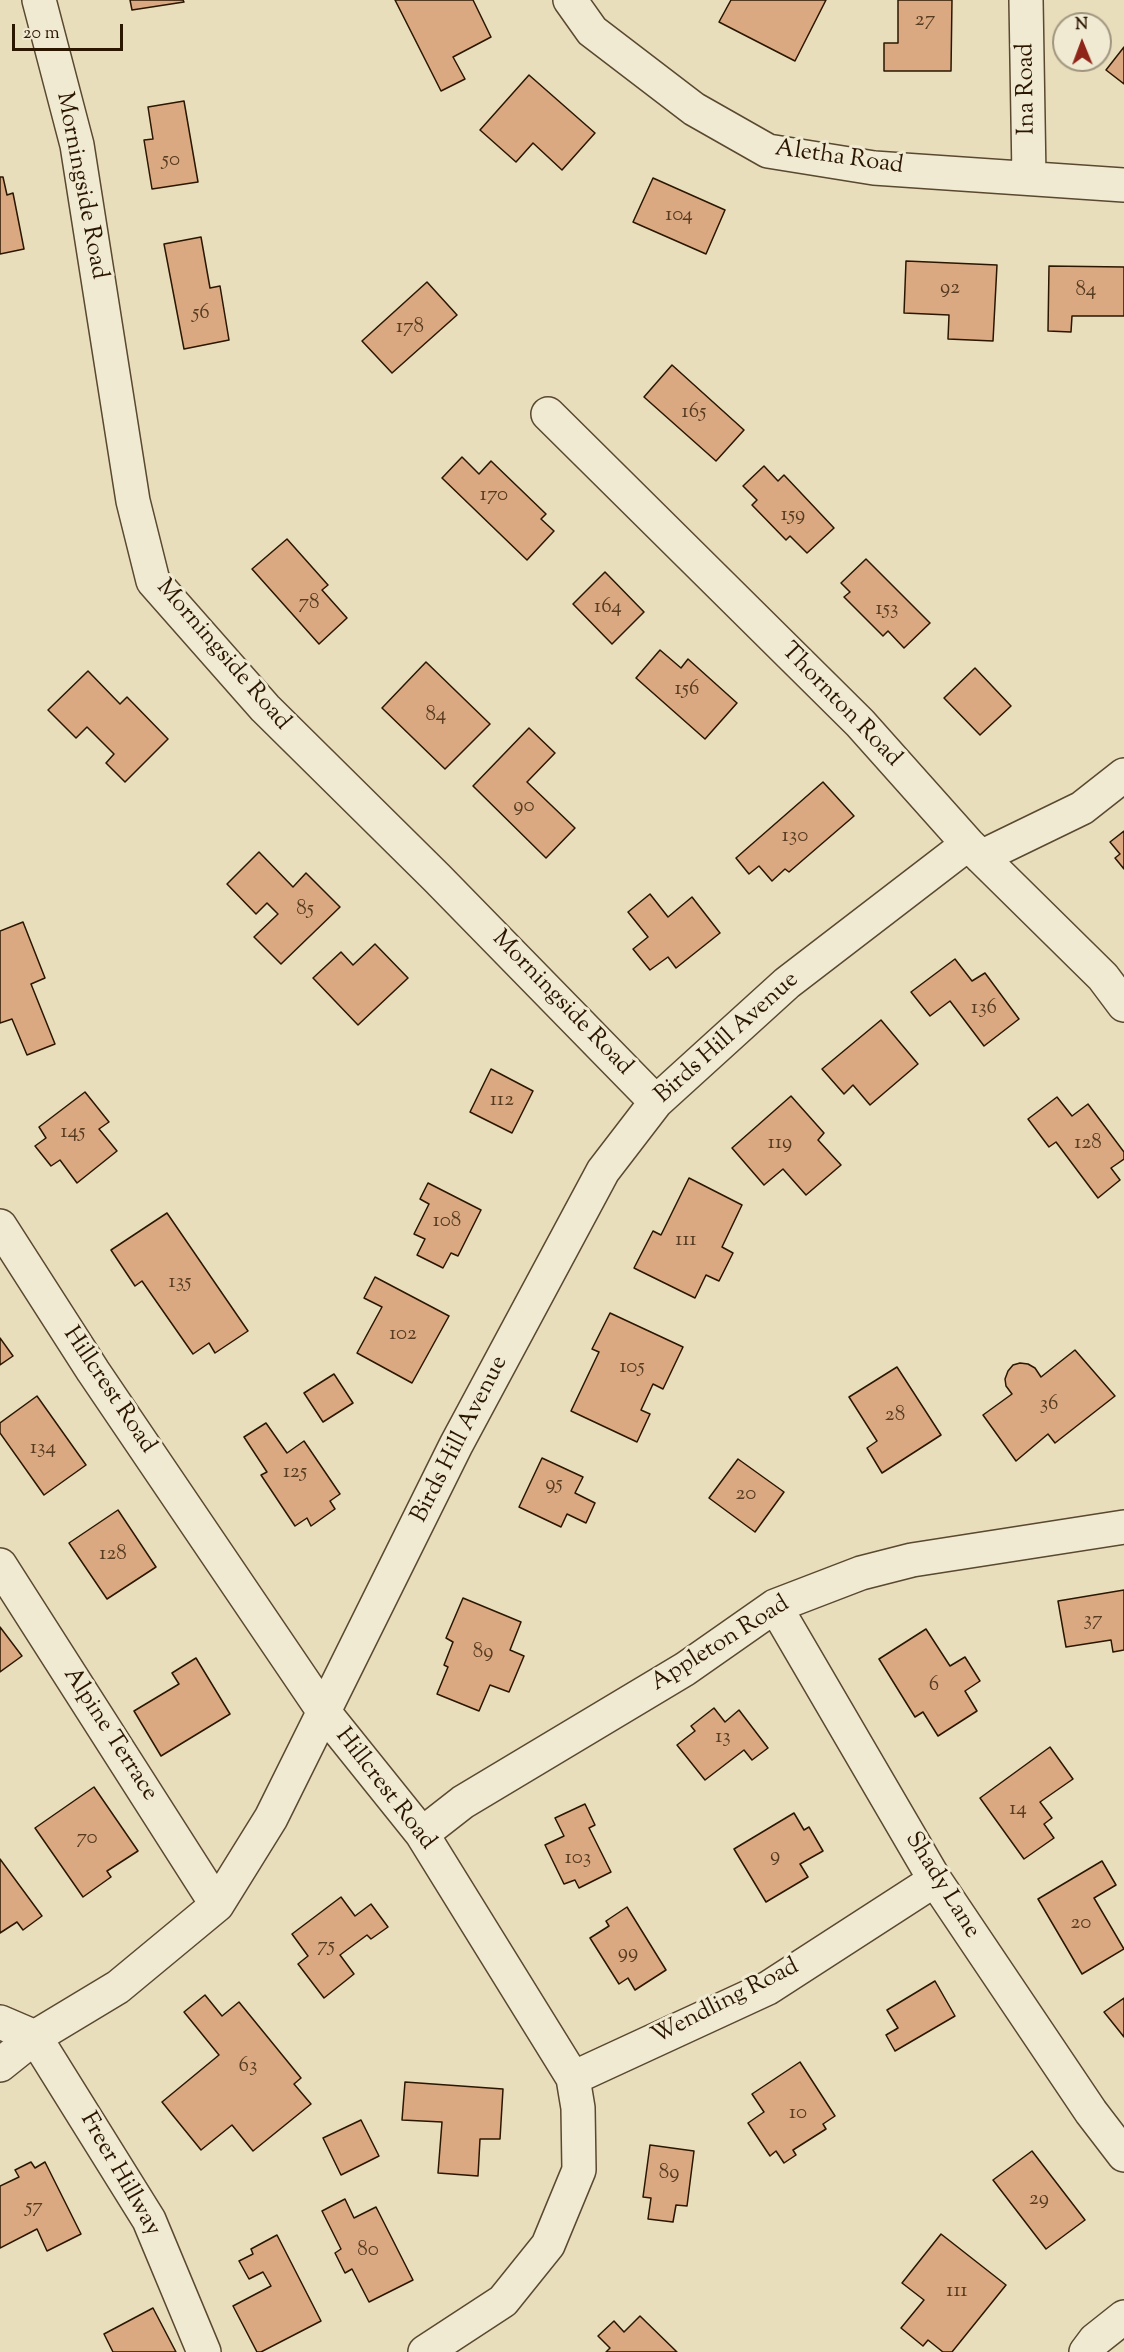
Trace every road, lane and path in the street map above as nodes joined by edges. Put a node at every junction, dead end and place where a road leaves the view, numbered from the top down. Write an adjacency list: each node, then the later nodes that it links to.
1 (39, 0): 10 (street, Morningside Road)
2 (570, 0): 4 (street, Aletha Road)
3 (1026, 0): 4 (street, Ina Road)
4 (1029, 177): 5 (street, Aletha Road)
5 (1124, 185)
6 (548, 414): 8 (street, Thornton Road)
7 (1124, 775): 8 (street, Birds Hill Avenue)
8 (974, 850): 9 (street, Thornton Road); 10 (street, Birds Hill Avenue)
9 (1124, 1005)
10 (656, 1102): 15 (street, Birds Hill Avenue)
11 (0, 1226): 15 (street, Hillcrest Road)
12 (1124, 1527): 14 (street, Appleton Road)
13 (0, 1565): 18 (street, Alpine Terrace)
14 (775, 1606): 16 (street, Appleton Road); 17 (street, Shady Lane)
15 (324, 1712): 16 (street, Hillcrest Road); 18 (street, Birds Hill Avenue)
16 (422, 1834): 22 (street, Hillcrest Road)
17 (935, 1880): 22 (street, Wendling Road); 23 (street, Shady Lane)
18 (217, 1905): 20 (street, Birds Hill Avenue)
19 (0, 2022): 20 (street)
20 (35, 2037): 21 (street, Birds Hill Avenue); 25 (street, Freer Hillway)
21 (0, 2065)
22 (573, 2078): 26 (street, Hillcrest Road)
23 (1124, 2155)
24 (1124, 2317): 27 (street)
25 (204, 2352)
26 (425, 2352)
27 (1086, 2352)

